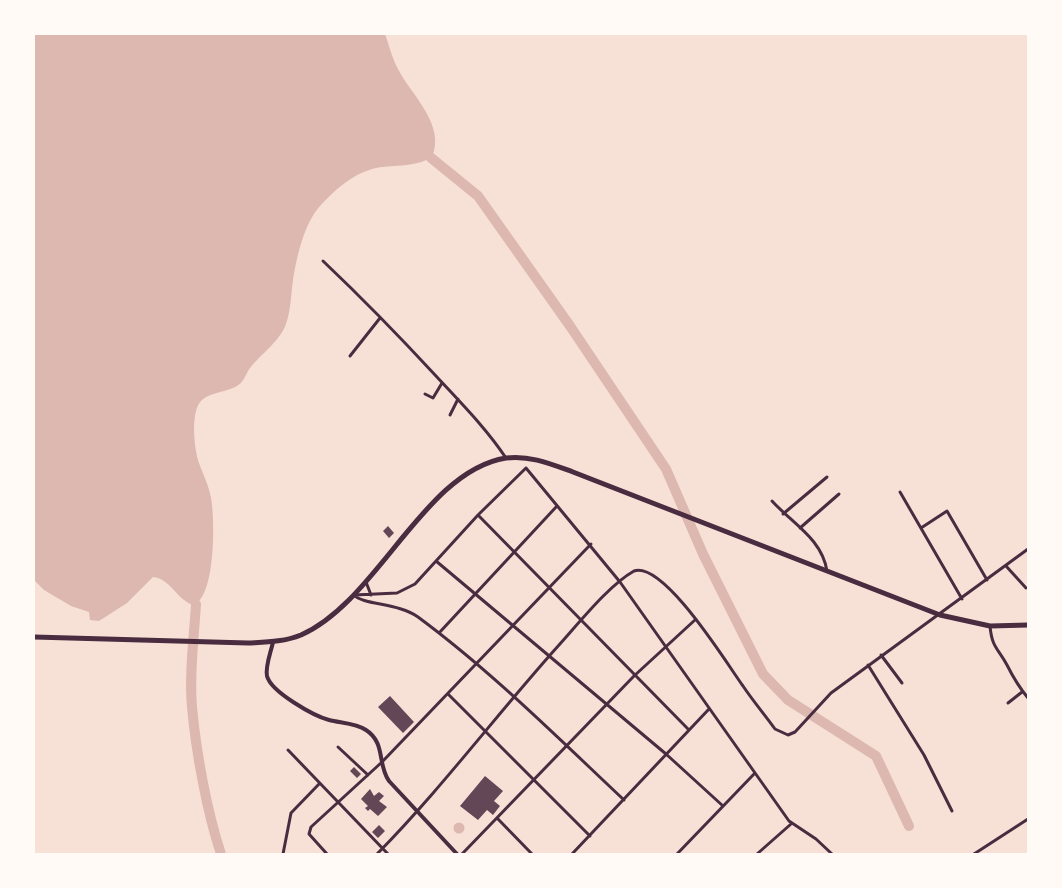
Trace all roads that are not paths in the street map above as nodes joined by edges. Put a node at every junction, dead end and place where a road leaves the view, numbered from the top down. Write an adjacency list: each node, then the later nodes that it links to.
1 (323, 261): 2 (street)
2 (380, 318): 3 (street); 4 (street)
3 (350, 356)
4 (442, 383): 5 (street); 6 (street)
5 (425, 394)
6 (458, 399): 7 (street); 8 (street)
7 (450, 415)
8 (507, 458): 9 (highway); 27 (highway)
9 (526, 458): 10 (street); 25 (highway)
10 (526, 468): 15 (street); 17 (street)
11 (827, 477): 16 (street)
12 (900, 492): 19 (street)
13 (839, 494): 18 (street)
14 (772, 501): 16 (street)
15 (558, 506): 20 (street); 22 (street)
16 (783, 514): 18 (street)
17 (478, 516): 22 (street); 23 (street)
18 (800, 528): 25 (street)
19 (920, 528): 26 (street); 34 (street)
20 (591, 544): 28 (street); 29 (street)
21 (1028, 550): 24 (street)
22 (514, 551): 29 (street); 31 (street)
23 (436, 561): 31 (street); 33 (street)
24 (1006, 566): 26 (street); 30 (street)
25 (827, 572): 35 (highway)
26 (987, 580): 34 (street)
27 (366, 581): 32 (highway); 33 (street)
28 (620, 582): 36 (street); 37 (street); 44 (street)
29 (548, 587): 37 (street); 39 (street)
30 (1026, 588)
31 (475, 594): 39 (street); 41 (street)
32 (353, 595): 33 (street); 41 (street); 43 (highway)
33 (371, 595)
34 (962, 599): 35 (street)
35 (940, 616): 40 (highway); 45 (street)
36 (696, 619): 44 (street); 48 (street)
37 (581, 620): 46 (street); 49 (street)
38 (1028, 625): 40 (highway)
39 (514, 626): 46 (street); 47 (street)
40 (990, 626): 51 (street)
41 (440, 633): 47 (street)
42 (34, 637): 43 (highway)
43 (273, 642): 64 (street)
44 (666, 646): 49 (street); 57 (street)
45 (881, 655): 48 (street); 50 (street)
46 (549, 656): 53 (street); 56 (street)
47 (476, 665): 52 (street); 53 (street)
48 (868, 665): 72 (street)
49 (634, 676): 56 (street); 58 (street)
50 (902, 683)
51 (1022, 692): 54 (street); 55 (street)
52 (448, 694): 59 (street); 64 (street)
53 (513, 697): 59 (street); 60 (street)
54 (1028, 698)
55 (1008, 703)
56 (607, 704): 60 (street); 63 (street)
57 (710, 709): 58 (street); 65 (street)
58 (689, 730): 63 (street)
59 (484, 731): 67 (street); 73 (street)
60 (566, 746): 67 (street); 69 (street)
61 (338, 747): 66 (street)
62 (288, 750): 68 (street)
63 (666, 754): 69 (street); 71 (street)
64 (382, 762): 66 (street); 73 (street)
65 (755, 774): 71 (street); 76 (street)
66 (368, 775): 70 (street)
67 (533, 780): 74 (street); 77 (street)
68 (320, 784): 70 (street); 79 (street)
69 (624, 800): 77 (street)
70 (339, 802): 78 (street); 80 (street)
71 (723, 806): 87 (street)
72 (952, 811)
73 (417, 812): 78 (street); 83 (street)
74 (497, 818): 84 (street); 85 (street)
75 (1028, 819): 90 (street)
76 (792, 824): 88 (street); 89 (street)
77 (590, 836): 86 (street)
78 (382, 849): 81 (street); 82 (street)
79 (283, 854)
80 (327, 854)
81 (377, 854)
82 (388, 854)
83 (457, 854)
84 (462, 854)
85 (532, 854)
86 (572, 854)
87 (677, 854)
88 (757, 854)
89 (832, 854)
90 (974, 854)

